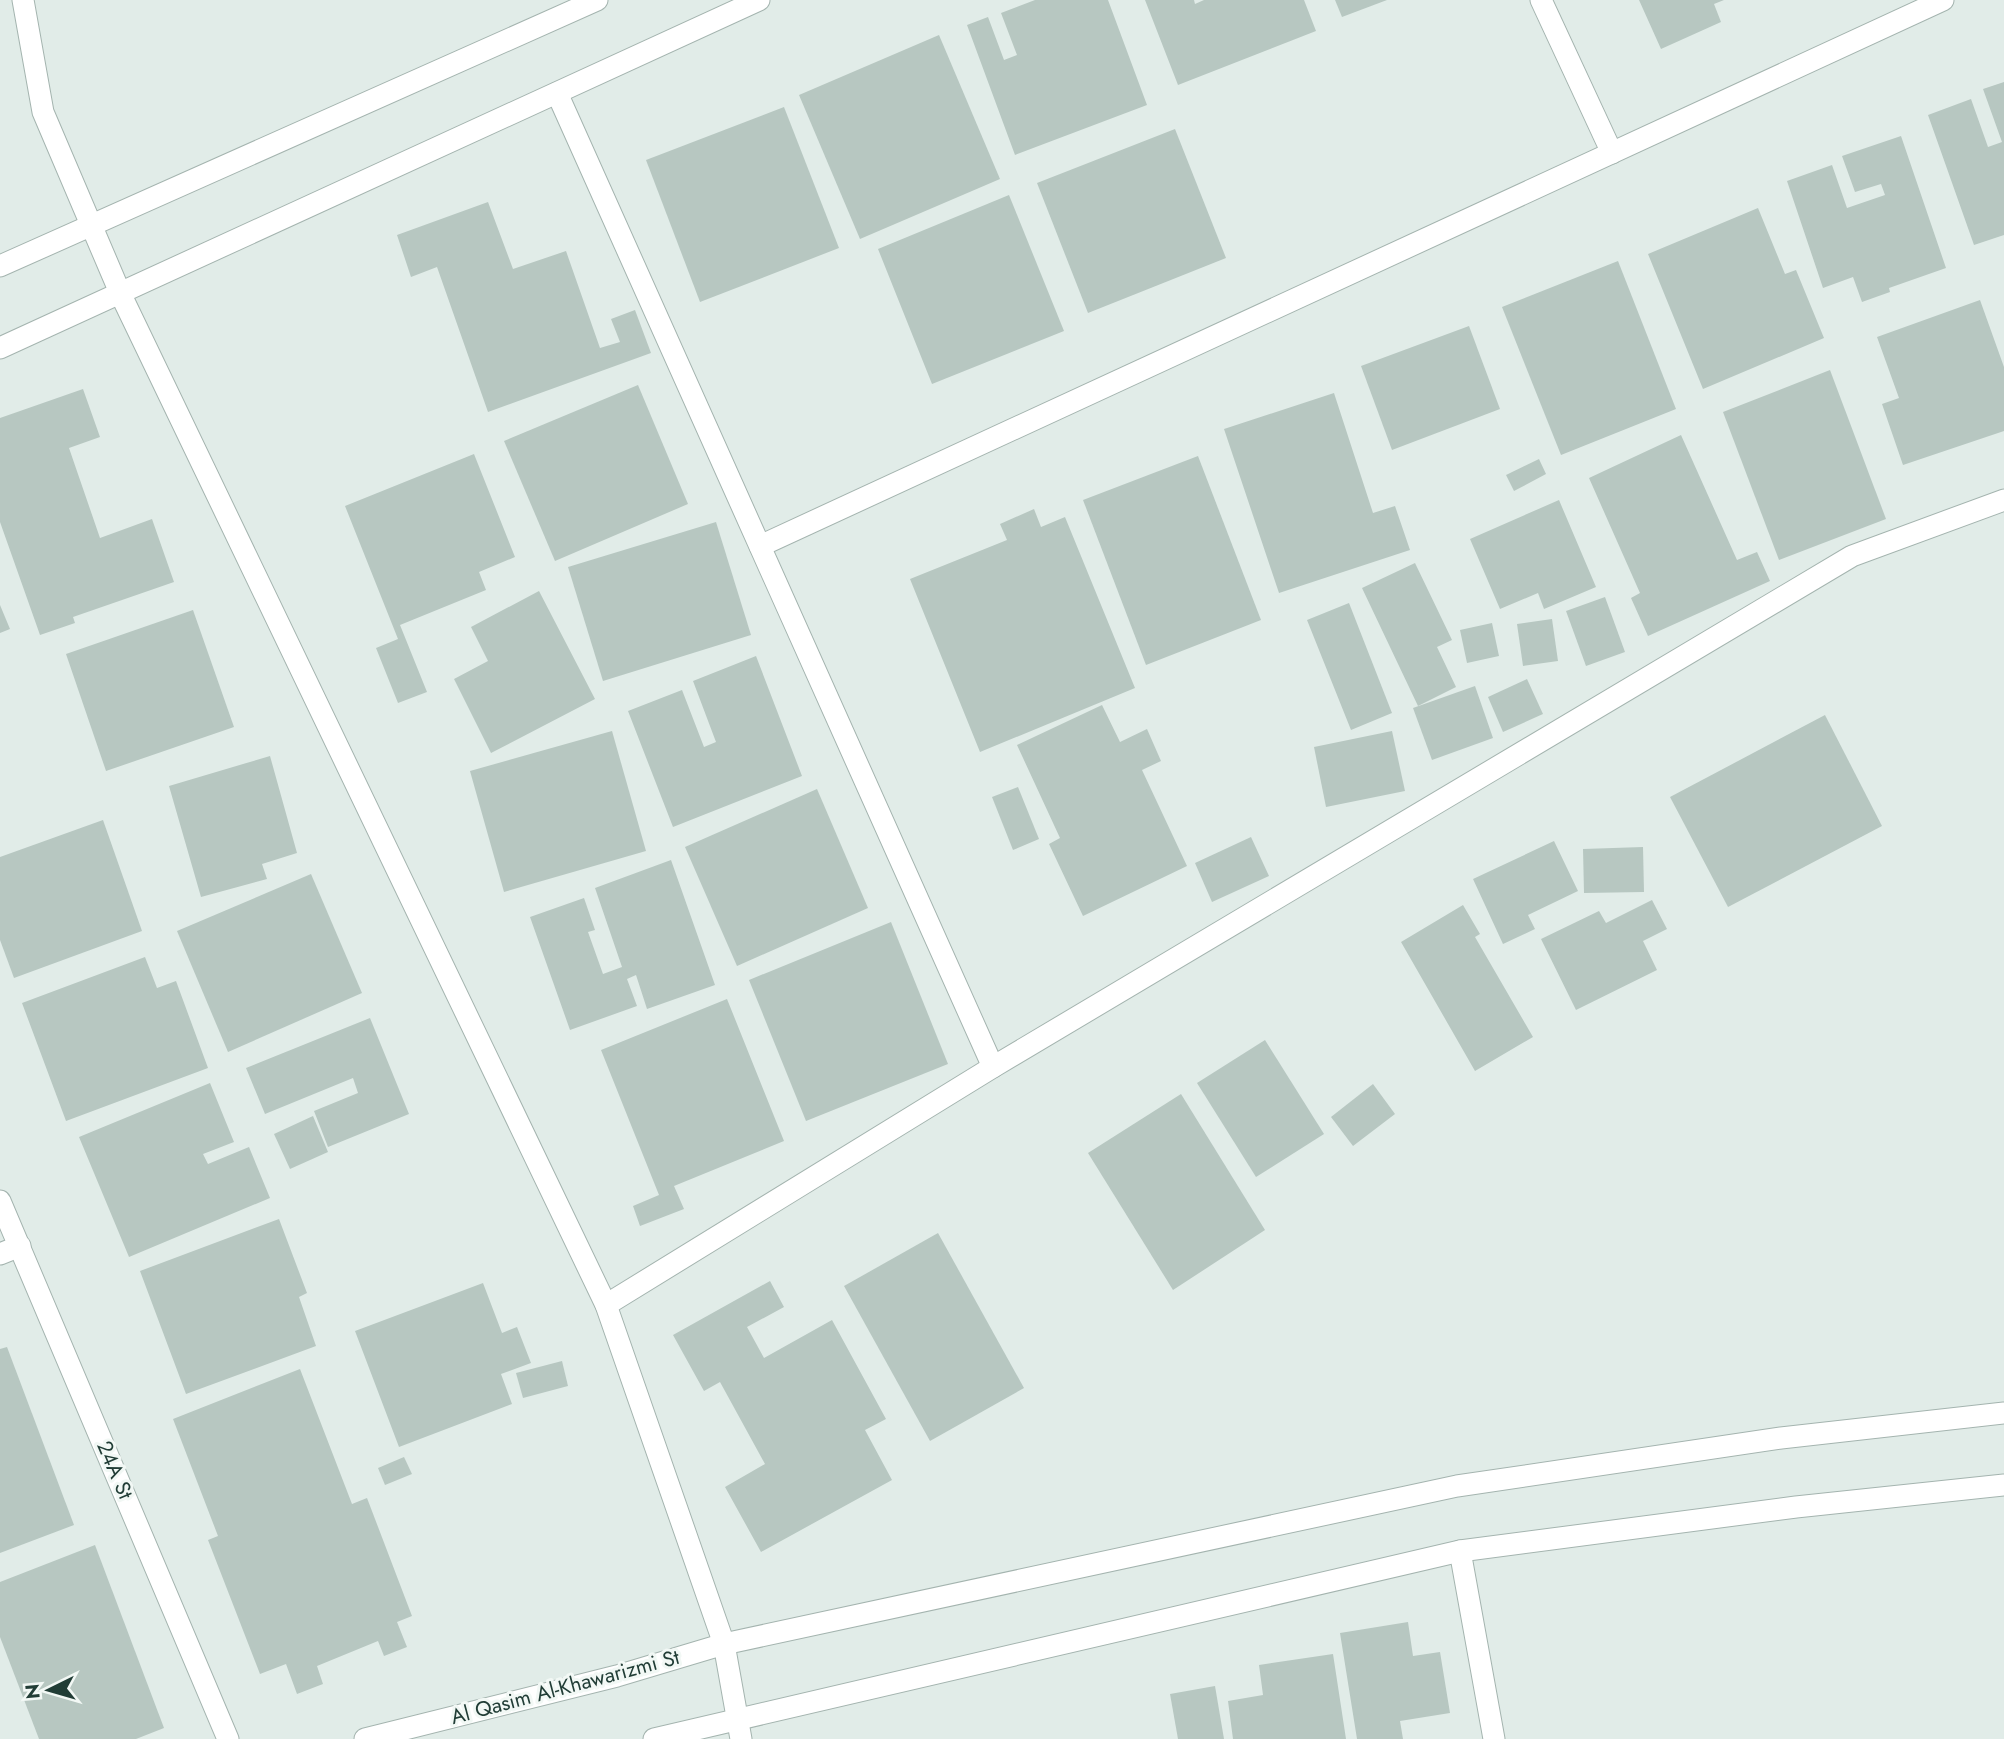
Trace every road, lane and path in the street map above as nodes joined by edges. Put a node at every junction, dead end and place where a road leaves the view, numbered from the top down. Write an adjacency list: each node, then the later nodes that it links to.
1 (23, 0): 8 (street)
2 (597, 0): 8 (street)
3 (759, 0): 6 (street)
4 (1541, 0): 7 (street)
5 (1943, 0): 7 (street)
6 (557, 93): 10 (street); 13 (street)
7 (1612, 153): 13 (street)
8 (92, 226): 9 (street); 10 (street)
9 (0, 266)
10 (121, 295): 11 (street); 18 (street)
11 (0, 348)
12 (2004, 500): 14 (street)
13 (760, 546): 14 (street)
14 (993, 1067): 18 (street)
15 (0, 1201): 16 (street, 24A St)
16 (20, 1245): 17 (street); 24 (street, 24A St)
17 (0, 1254)
18 (606, 1305): 22 (street)
19 (2004, 1413): 22 (street, Al Qasim Al-Khawarizmi St)
20 (2004, 1485): 21 (street)
21 (1460, 1551): 23 (street); 27 (street)
22 (724, 1644): 23 (street); 25 (street, Al Qasim Al-Khawarizmi St)
23 (738, 1729): 26 (street)
24 (228, 1739)
25 (365, 1739)
26 (654, 1739)
27 (1494, 1739)

